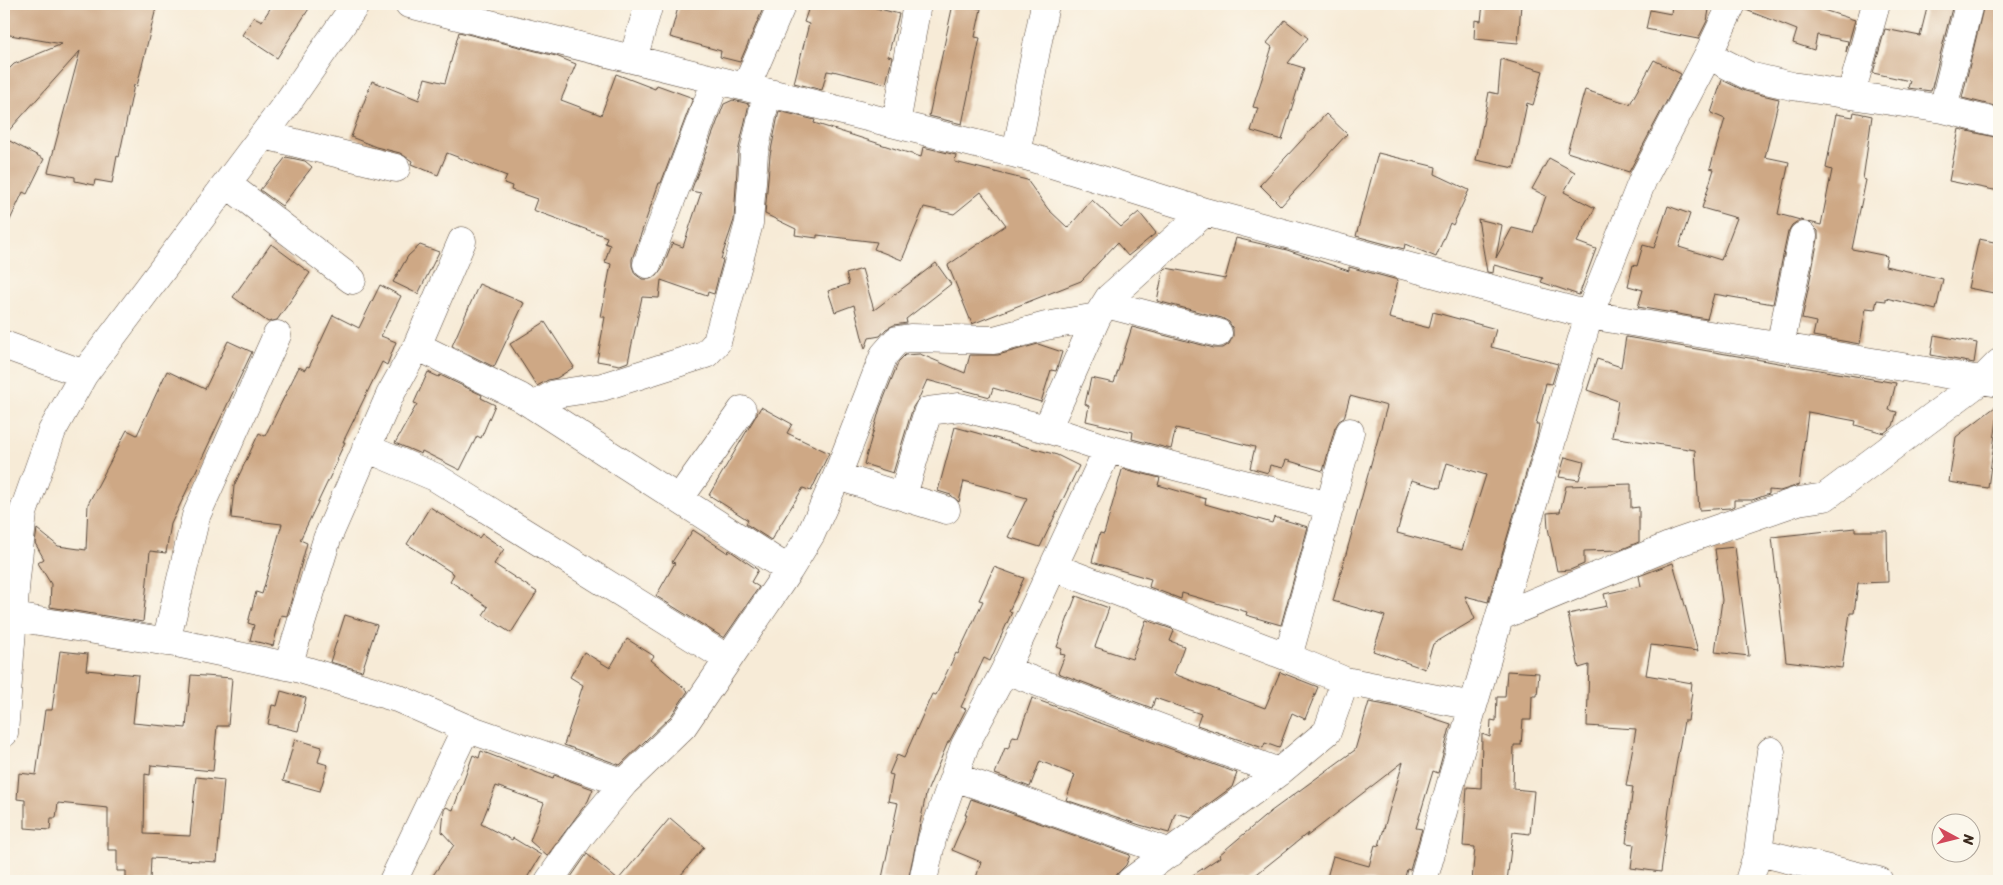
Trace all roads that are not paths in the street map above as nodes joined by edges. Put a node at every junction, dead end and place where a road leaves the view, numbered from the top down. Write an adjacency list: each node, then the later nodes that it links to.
1 (356, 4): 18 (street)
2 (409, 4): 11 (street)
3 (650, 4): 11 (street)
4 (782, 4): 13 (street)
5 (918, 4): 17 (street)
6 (1045, 4): 19 (street)
7 (1732, 4): 10 (street)
8 (1876, 4): 14 (street)
9 (1969, 4): 15 (street)
10 (1708, 55): 14 (street); 28 (street)
11 (633, 59): 12 (street)
12 (716, 80): 13 (street); 25 (street)
13 (757, 90): 17 (street); 36 (street)
14 (1851, 94): 15 (street)
15 (1943, 109): 16 (street)
16 (1999, 123)
17 (896, 124): 19 (street)
18 (264, 134): 20 (street); 21 (street)
19 (1016, 154): 22 (street)
20 (396, 168)
21 (227, 184): 26 (street); 34 (street)
22 (1206, 212): 27 (street); 28 (street)
23 (1803, 236): 33 (street)
24 (462, 241): 32 (street)
25 (647, 264)
26 (352, 280)
27 (1102, 310): 29 (street); 38 (street); 42 (street)
28 (1590, 315): 33 (street); 50 (street)
29 (1218, 333)
30 (277, 335): 51 (street)
31 (4, 345): 34 (street)
32 (417, 346): 36 (street); 40 (street)
33 (1780, 346): 35 (street)
34 (84, 374): 49 (street)
35 (1994, 375): 50 (street)
36 (534, 406): 44 (street)
37 (742, 410): 44 (street)
38 (1047, 429): 41 (street); 43 (street)
39 (1350, 432): 45 (street)
40 (366, 448): 53 (street); 54 (street)
41 (1108, 449): 45 (street); 47 (street)
42 (837, 476): 43 (street); 48 (street)
43 (903, 495): 46 (street)
44 (679, 499): 48 (street)
45 (1330, 506): 52 (street)
46 (946, 510)
47 (1053, 567): 52 (street); 55 (street)
48 (789, 570): 53 (street)
49 (14, 616): 51 (street); 58 (street)
50 (1501, 616): 57 (street)
51 (166, 642): 54 (street)
52 (1288, 657): 56 (street)
53 (728, 659): 63 (street)
54 (288, 666): 59 (street)
55 (1005, 670): 61 (street); 62 (street)
56 (1345, 681): 57 (street); 61 (street)
57 (1473, 706): 71 (street)
58 (5, 722)
59 (466, 728): 63 (street); 67 (street)
60 (1771, 751): 64 (street)
61 (1279, 772): 65 (street)
62 (955, 777): 65 (street); 69 (street)
63 (624, 783): 68 (street)
64 (1758, 852): 66 (street); 72 (street)
65 (1171, 853): 70 (street)
66 (1834, 876): 73 (street)
67 (393, 881)
68 (549, 881)
69 (923, 881)
70 (1131, 881)
71 (1423, 881)
72 (1749, 881)
73 (1879, 881)

